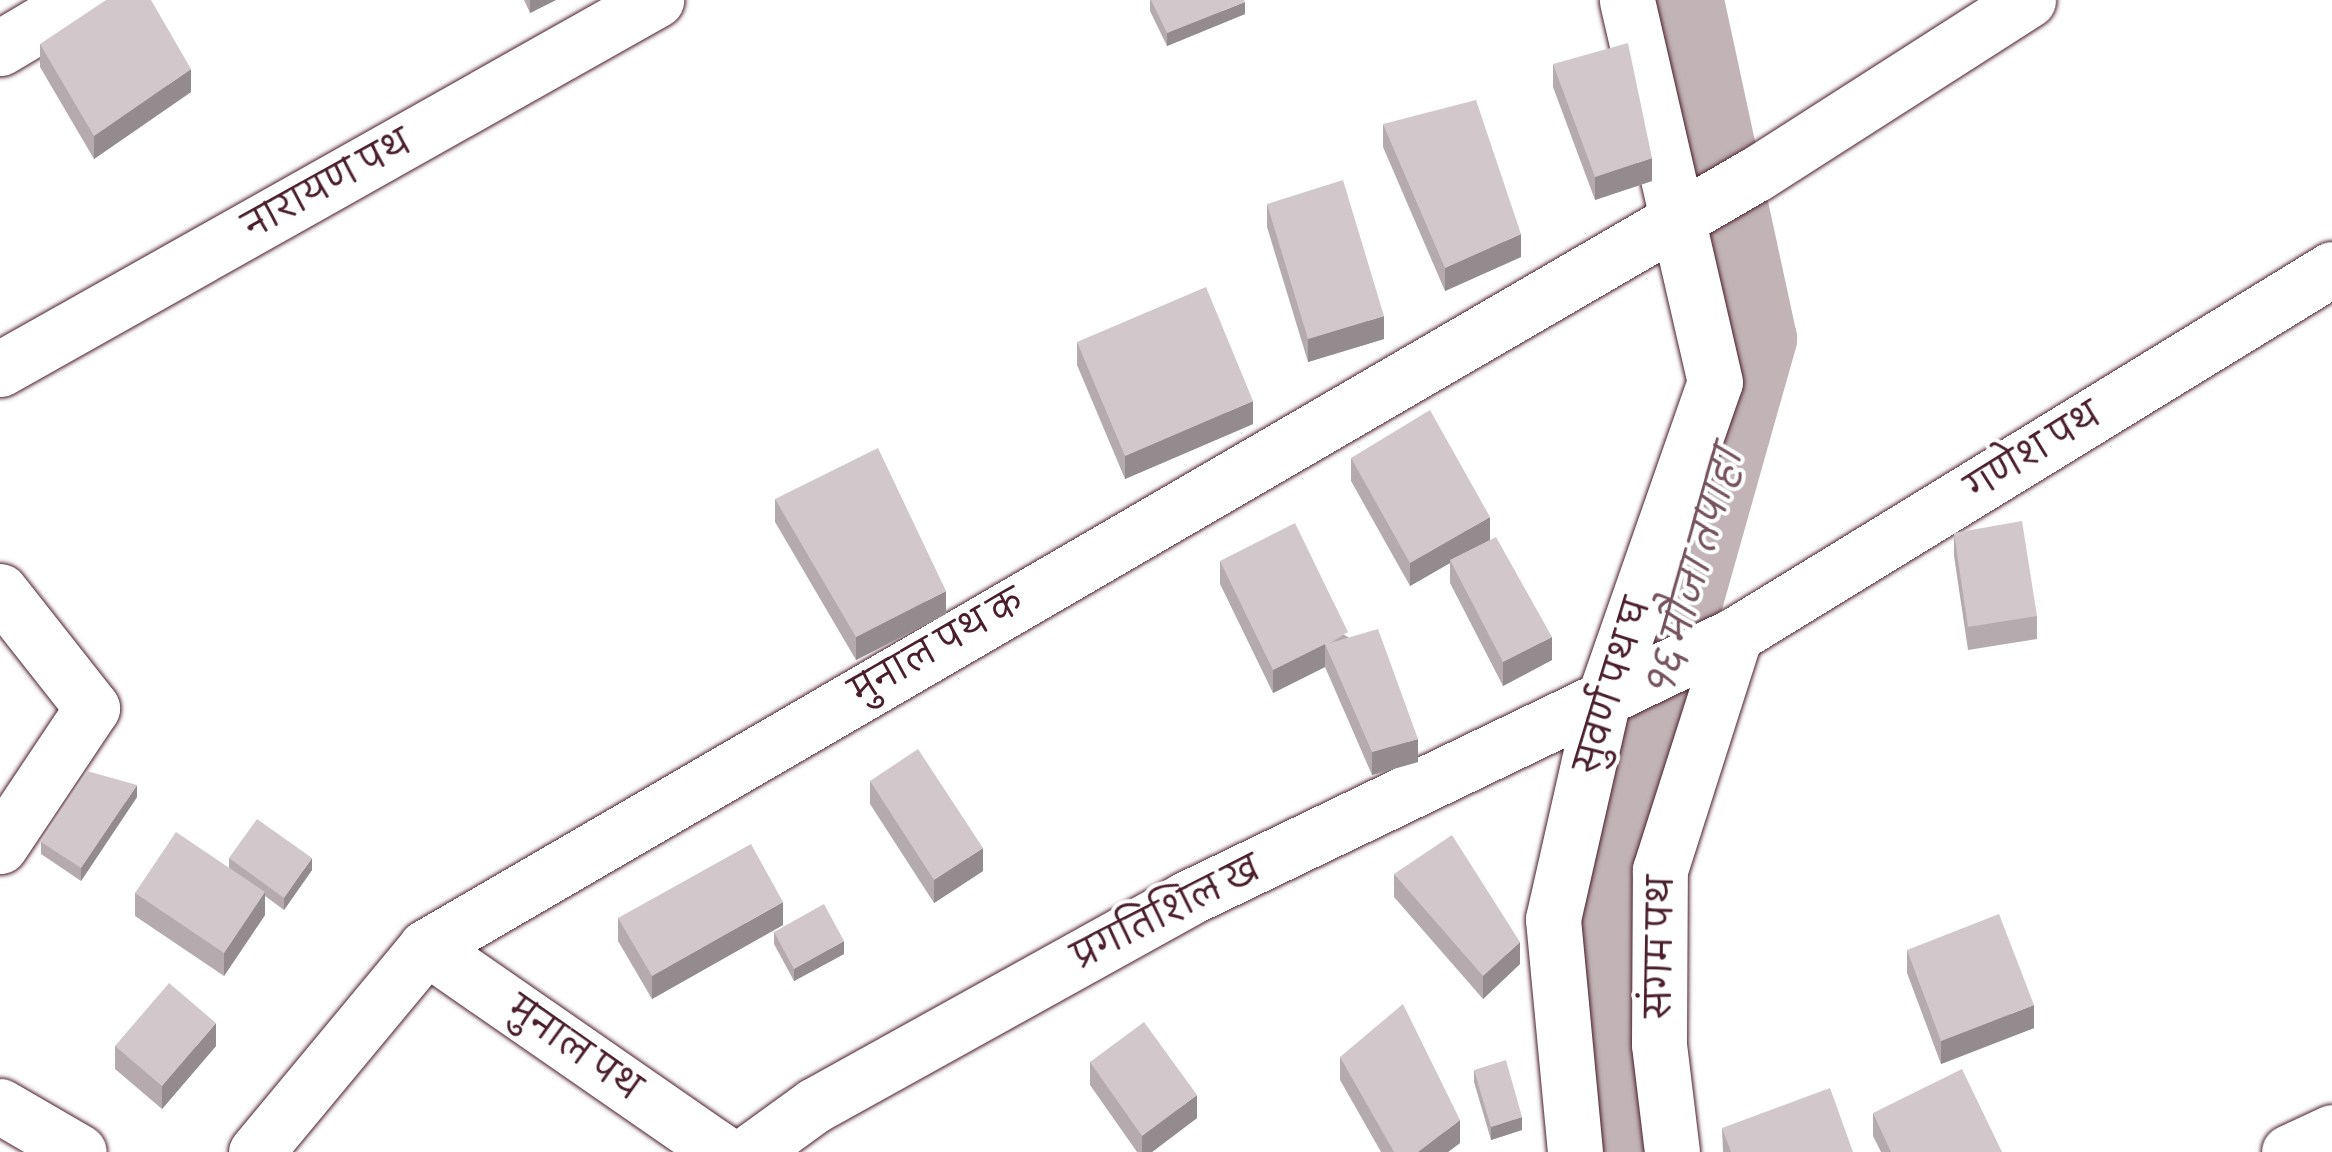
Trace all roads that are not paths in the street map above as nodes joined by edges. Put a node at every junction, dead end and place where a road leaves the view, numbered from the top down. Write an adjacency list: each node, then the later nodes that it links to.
1 (81, 0): 5 (street)
2 (656, 0): 8 (street, नारायण पथ)
3 (1627, 0): 6 (street, सुवर्ण पथ घ)
4 (2028, 0): 6 (street, मुनाल पथ क)
5 (0, 48)
6 (1680, 210): 11 (street, सुवर्ण पथ घ); 13 (street, मुनाल पथ क)
7 (2332, 269): 10 (street, गणेश पथ)
8 (0, 369)
9 (0, 591): 12 (street)
10 (1735, 635): 11 (street, गणेश पथ); 21 (street, संगम पथ)
11 (1601, 707): 16 (street, सुवर्ण पथ घ); 20 (street, प्रगतिशिल ख)
12 (0, 846)
13 (426, 947): 18 (street, मुनाल पथ क); 19 (street, मुनाल पथ)
14 (0, 1106): 17 (street)
15 (2332, 1132): 22 (street)
16 (1560, 1144)
17 (79, 1152)
18 (256, 1152)
19 (722, 1152)
20 (750, 1152)
21 (1672, 1152)
22 (2289, 1152)

